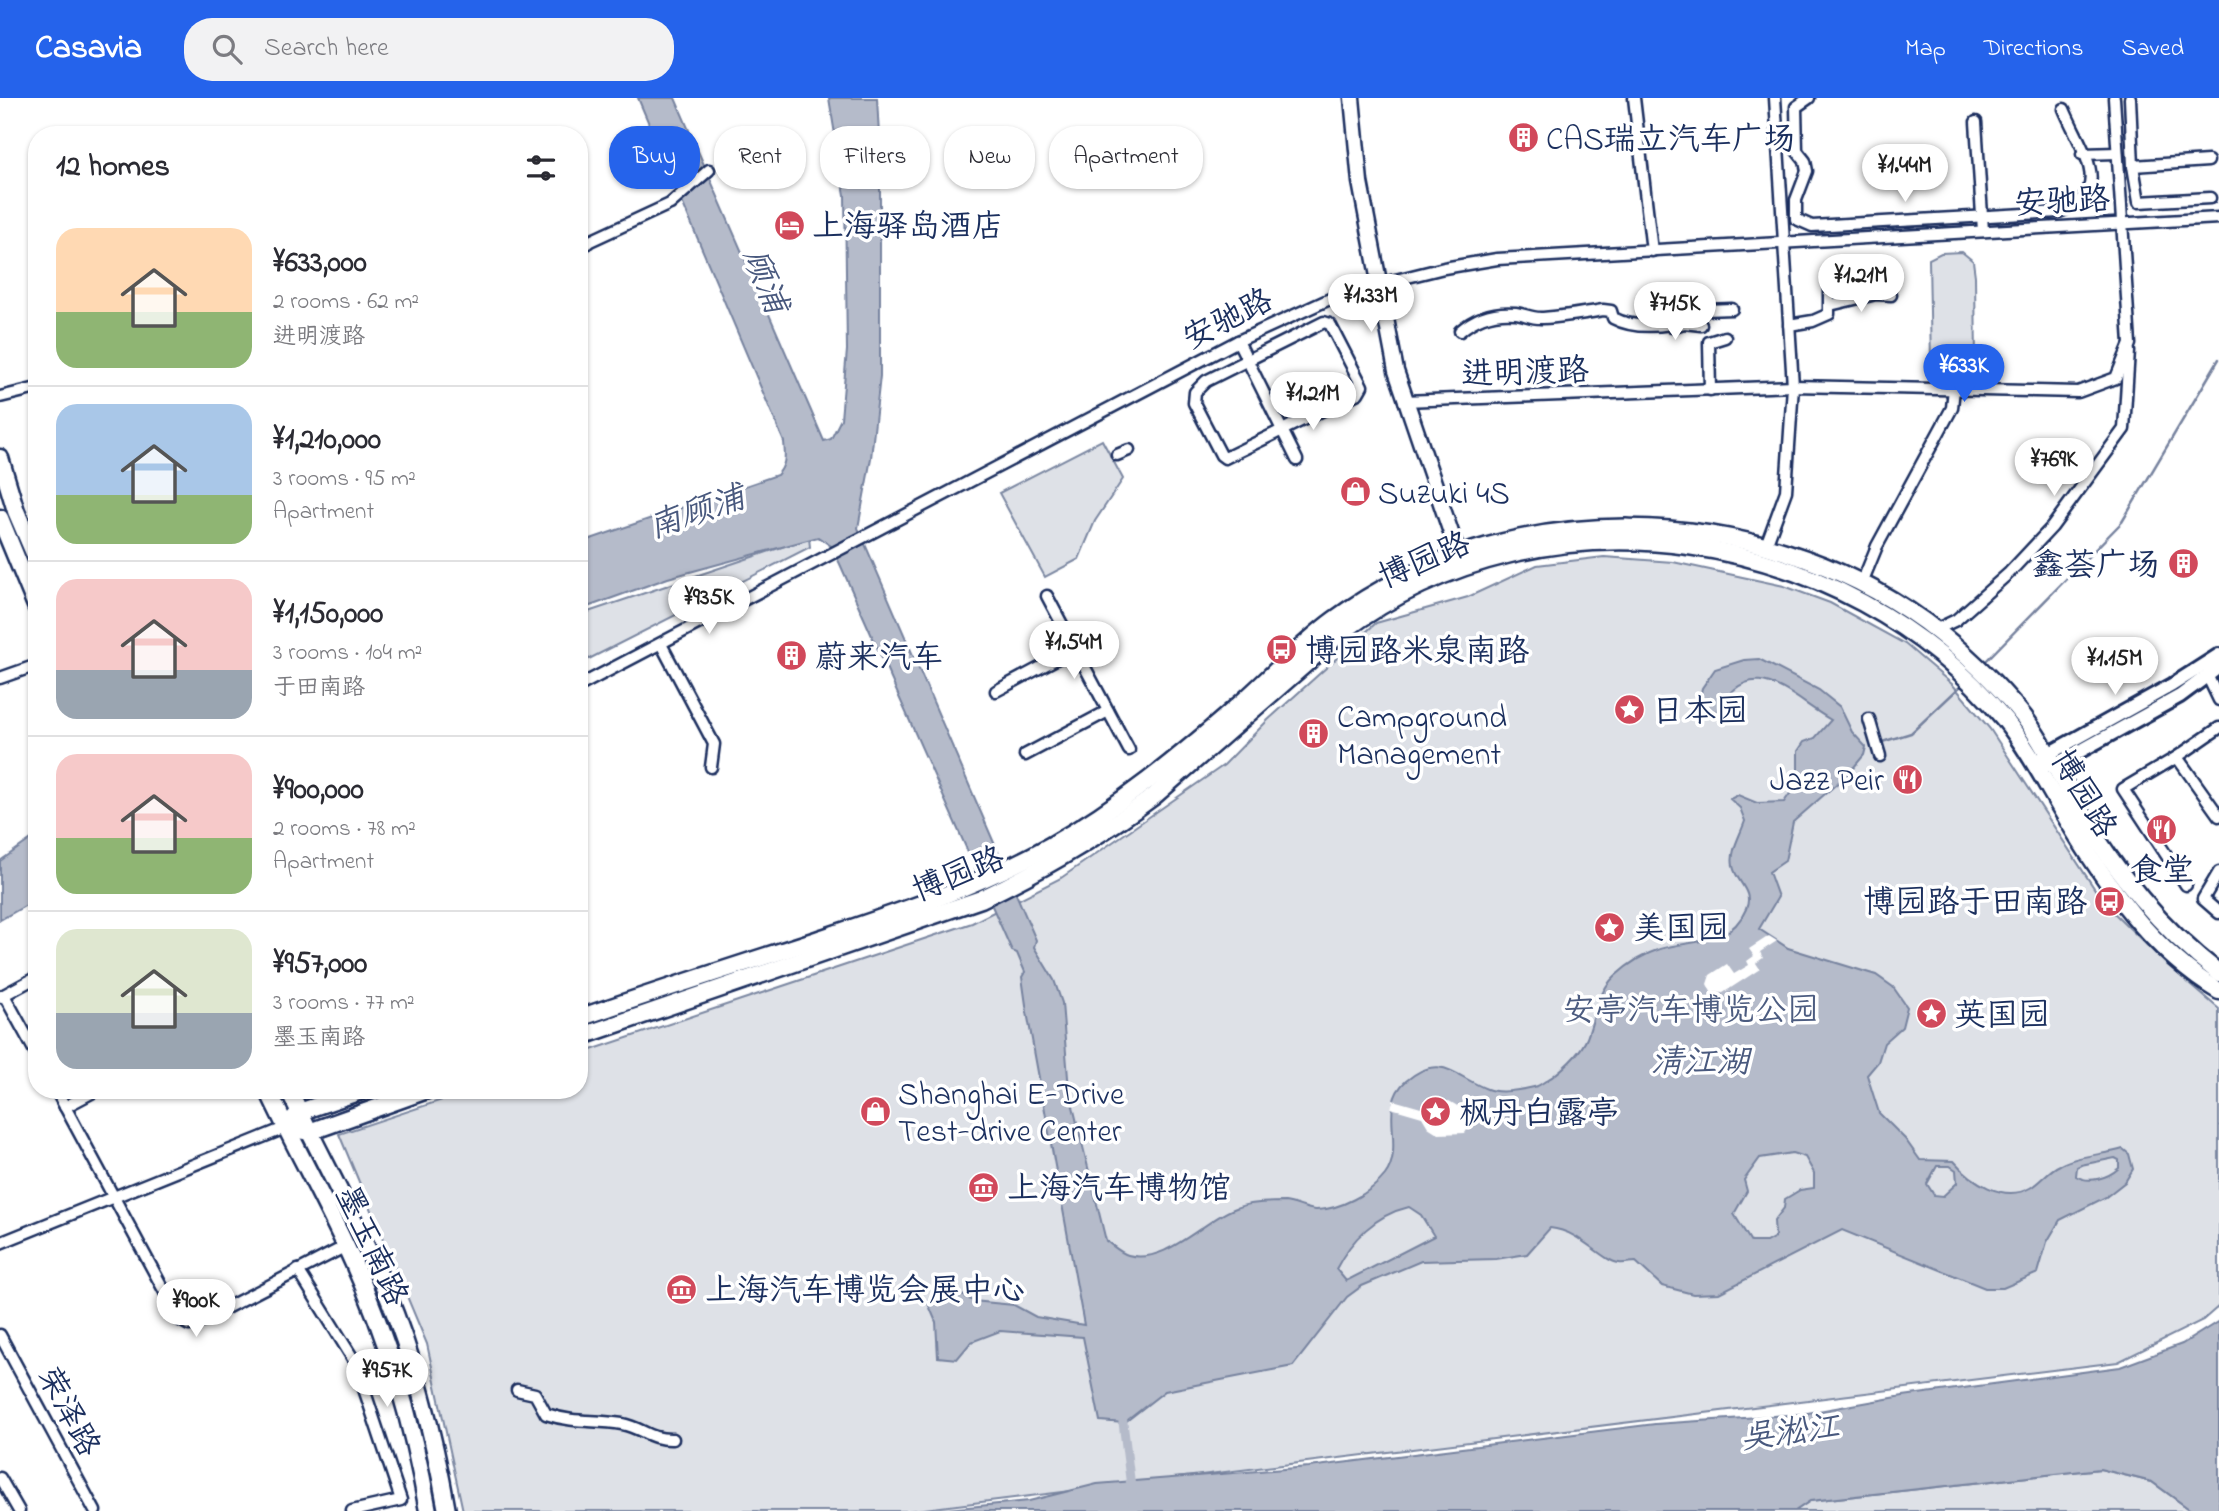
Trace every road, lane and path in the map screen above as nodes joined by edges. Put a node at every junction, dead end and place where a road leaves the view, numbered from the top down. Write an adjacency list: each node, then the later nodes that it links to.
1 (1352, 98): 22 (main road)
2 (1634, 98): 21 (street)
3 (1775, 98): 20 (street)
4 (1809, 98): 15 (street)
5 (2114, 98): 9 (street, 进明渡路)
6 (2130, 98): 12 (street)
7 (2064, 110): 10 (street)
8 (1976, 122): 15 (street)
9 (2117, 153): 10 (street); 17 (street, 进明渡路)
10 (2082, 154): 15 (street)
11 (2208, 161): 12 (street)
12 (2133, 166): 14 (street)
13 (709, 170): 19 (street)
14 (2210, 198)
15 (1982, 216): 18 (street)
16 (2219, 218): 17 (street, 安驰路)
17 (2120, 223): 18 (street, 安驰路); 33 (street, 进明渡路)
18 (1983, 231): 20 (street, 安驰路)
19 (588, 242)
20 (1782, 246): 21 (street, 安驰路); 29 (street)
21 (1652, 251): 22 (street, 安驰路)
22 (1379, 283): 32 (street, 安驰路); 40 (main road)
23 (1829, 285): 25 (street)
24 (1891, 295): 25 (street)
25 (1830, 305): 29 (street)
26 (1732, 309): 27 (street)
27 (1671, 324): 28 (street); 30 (street)
28 (1701, 325)
29 (1789, 325): 36 (street)
30 (1460, 331)
31 (1725, 337): 38 (street)
32 (1238, 341): 34 (street); 54 (street, 安驰路)
33 (2130, 344): 35 (street, 进明渡路); 53 (street)
34 (1248, 360): 41 (street); 41 (street); 41 (street)
35 (1951, 385): 36 (street, 进明渡路); 50 (street)
36 (1793, 386): 38 (street, 进明渡路); 48 (street)
37 (28, 390): 39 (street)
38 (1710, 390): 40 (street, 进明渡路)
39 (0, 397)
40 (1404, 401): 49 (main road)
41 (1283, 430): 45 (street)
42 (1129, 450): 43 (street)
43 (1117, 455)
44 (0, 458): 47 (main road)
45 (1297, 460)
46 (0, 518): 51 (main road)
47 (28, 539)
48 (1765, 548): 49 (main road, 博园路); 50 (main road, 博园路)
49 (1461, 561): 57 (main road, 博园路); 83 (main road, 博园路); 84 (main road, 博园路)
50 (1861, 585): 53 (main road, 博园路)
51 (28, 586)
52 (1047, 596): 55 (street)
53 (1935, 630): 57 (main road, 博园路)
54 (661, 644): 62 (street, 安驰路); 74 (street)
55 (1075, 649): 63 (street); 65 (street)
56 (2219, 655): 72 (street)
57 (1954, 656): 72 (main road, 博园路); 73 (main road, 博园路)
58 (2219, 667): 60 (street)
59 (28, 668): 61 (street)
60 (2208, 677): 64 (street); 72 (street)
61 (0, 678)
62 (588, 681)
63 (996, 691)
64 (2219, 700)
65 (1108, 711): 68 (street); 69 (street)
66 (1869, 719): 70 (street)
67 (2219, 728): 71 (street)
68 (1129, 751)
69 (1025, 755)
70 (1880, 756)
71 (2177, 757): 75 (street); 77 (street)
72 (2051, 759): 73 (street); 79 (main road, 博园路)
73 (2036, 766): 81 (main road, 博园路)
74 (711, 767)
75 (2219, 816)
76 (2219, 872): 78 (street)
77 (2186, 886)
78 (2219, 912)
79 (2219, 973)
80 (28, 982): 82 (street)
81 (2219, 991)
82 (2, 996): 85 (street)
83 (588, 1015)
84 (588, 1034)
85 (28, 1040)
86 (61, 1099): 92 (street)
87 (80, 1099): 92 (street)
88 (272, 1099): 94 (main road, 墨玉南路)
89 (293, 1099): 93 (main road, 墨玉南路)
90 (337, 1099): 93 (main road)
91 (402, 1099): 95 (main road)
92 (65, 1107): 96 (street)
93 (299, 1112): 94 (main road); 95 (main road, 墨玉南路)
94 (285, 1128): 95 (main road); 96 (street); 98 (main road, 墨玉南路)
95 (309, 1132): 108 (main road, 墨玉南路)
96 (114, 1196): 97 (street); 99 (street)
97 (0, 1243)
98 (346, 1246): 99 (street); 107 (main road, 墨玉南路)
99 (298, 1270): 106 (street)
100 (0, 1335): 105 (street, 荣泽路)
101 (517, 1391): 102 (street)
102 (673, 1439)
103 (0, 1478): 104 (street)
104 (19, 1511)
105 (95, 1511)
106 (352, 1511)
107 (428, 1511)
108 (447, 1511)

